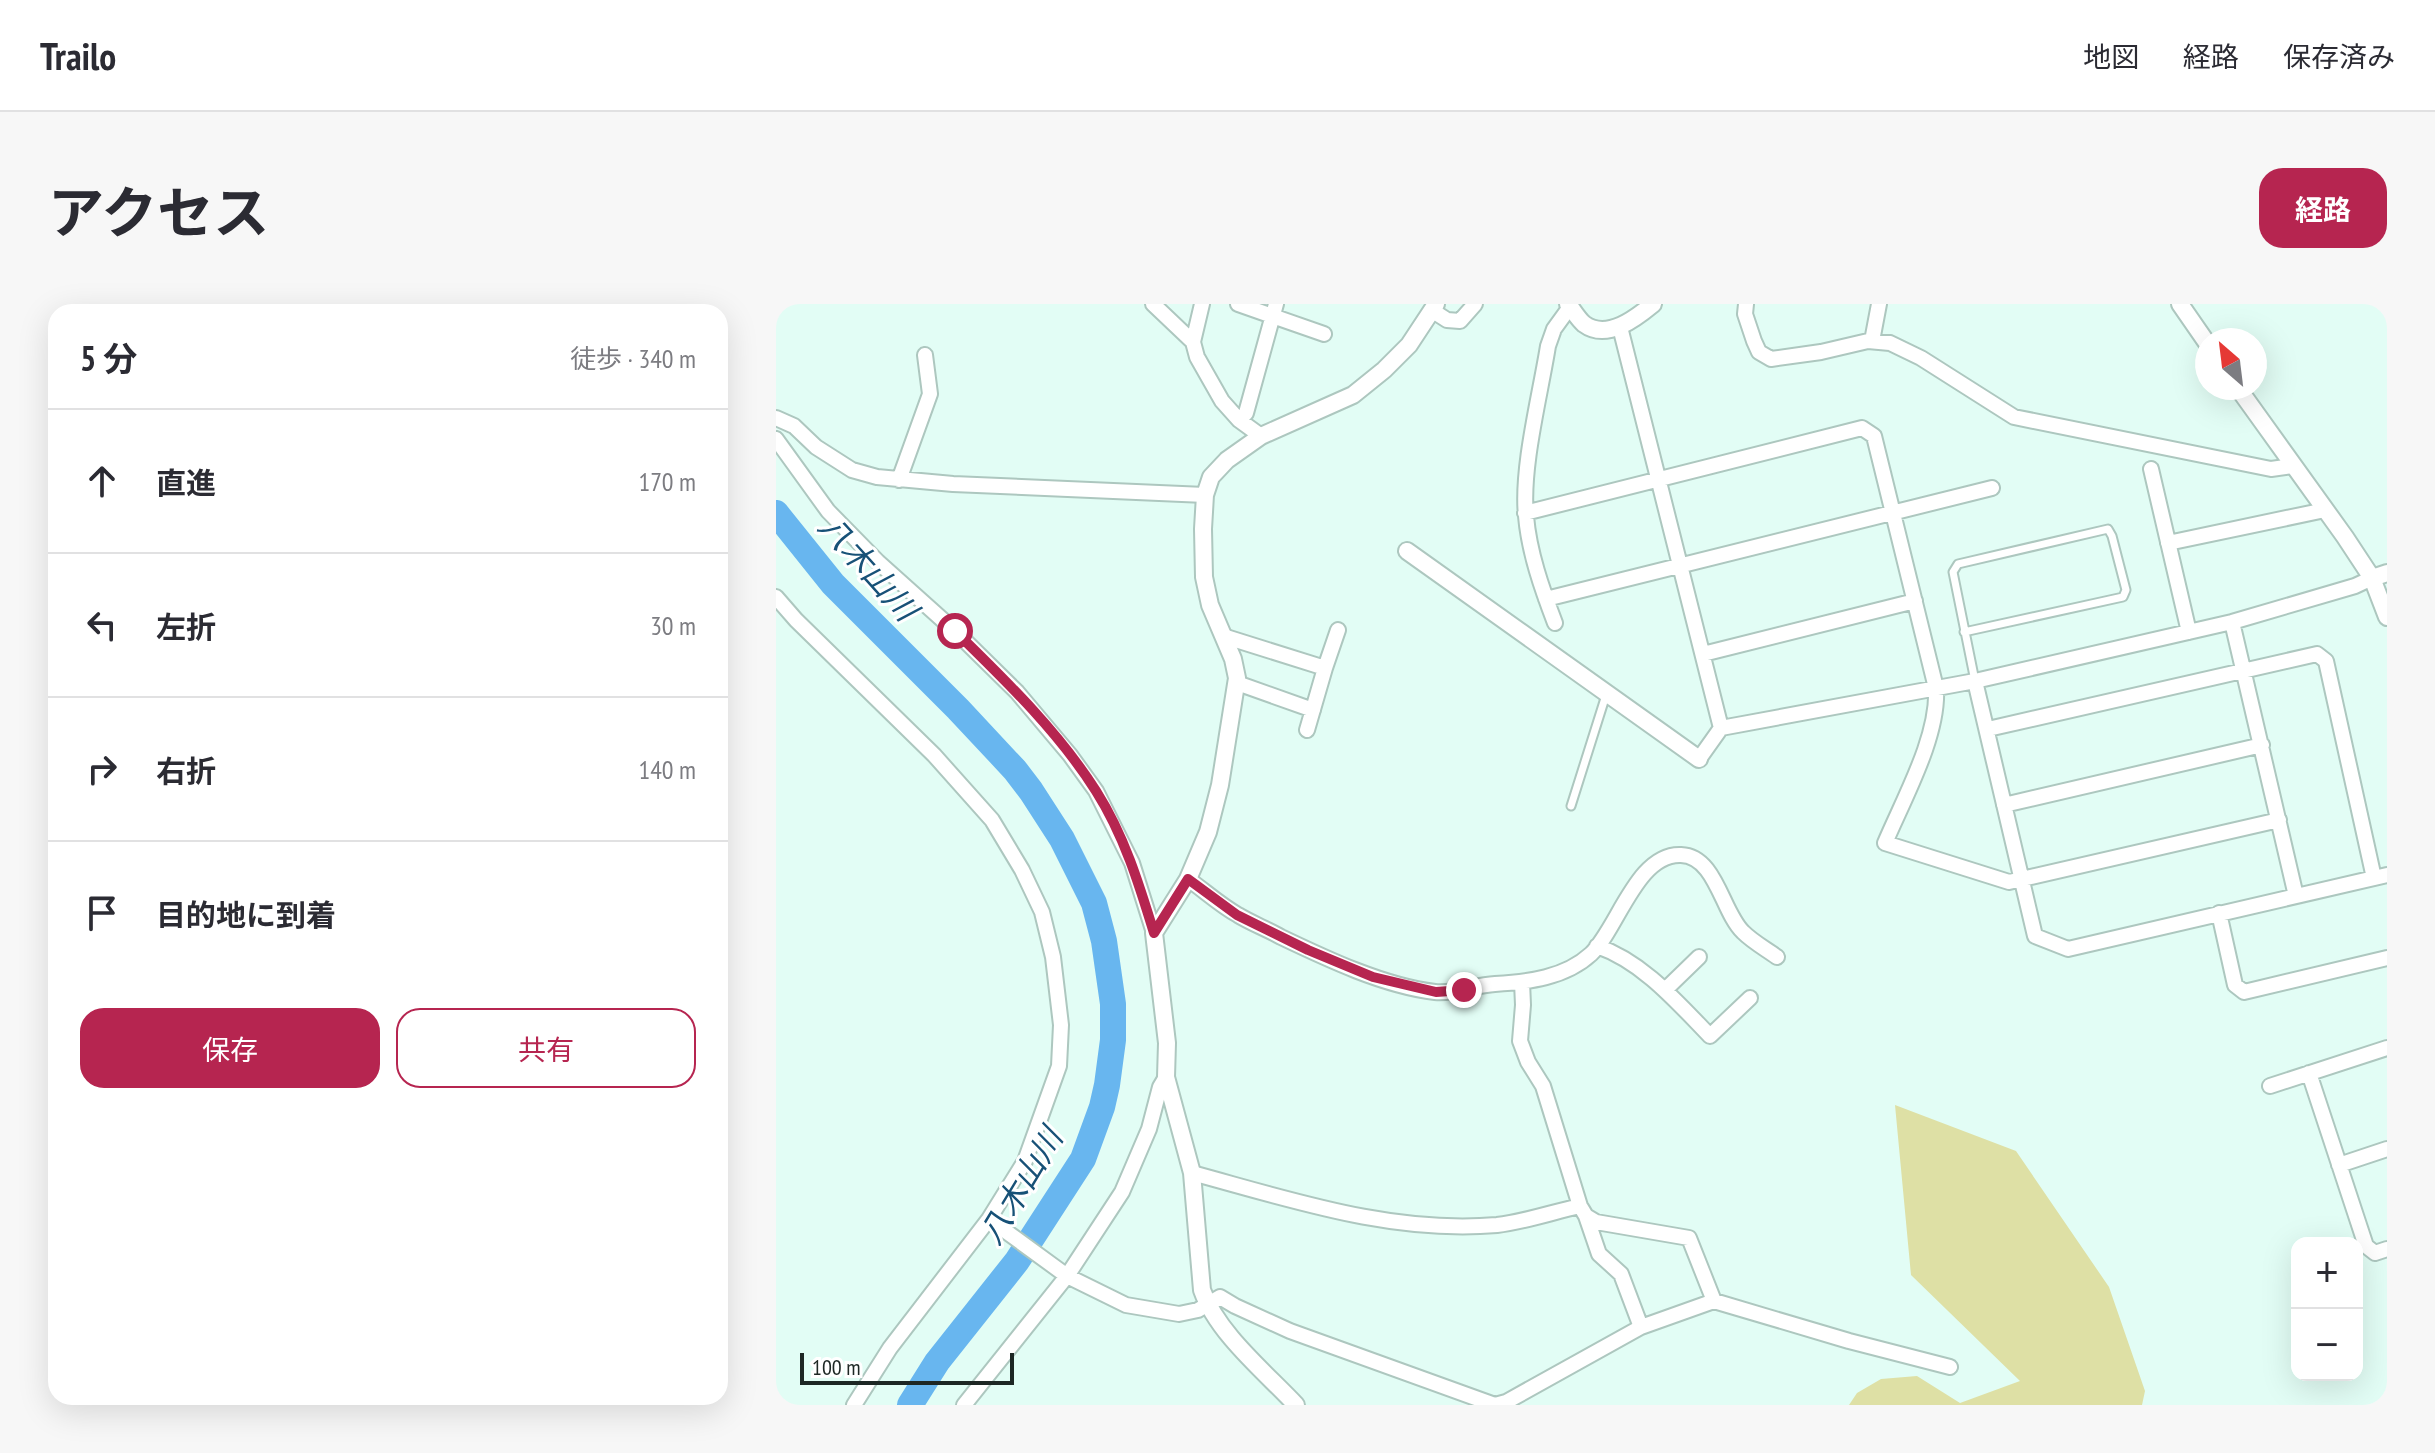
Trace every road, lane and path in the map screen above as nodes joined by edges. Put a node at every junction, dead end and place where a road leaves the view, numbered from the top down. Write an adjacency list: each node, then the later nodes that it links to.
1 (1153, 304): 16 (street)
2 (1202, 304): 16 (street)
3 (1238, 304): 11 (street)
4 (1475, 304): 10 (street)
5 (1653, 304): 12 (street)
6 (1746, 304): 15 (street)
7 (1879, 304): 15 (street)
8 (2180, 304): 13 (street)
9 (1569, 305): 12 (street); 30 (street)
10 (1429, 306): 21 (street)
11 (1274, 310): 14 (street); 20 (street)
12 (1620, 327): 25 (street)
13 (2197, 328)
14 (1324, 334)
15 (1872, 341): 23 (street)
16 (1193, 342): 20 (street)
17 (925, 355): 26 (street)
18 (2246, 400): 23 (street)
19 (776, 418): 26 (street)
20 (1239, 420): 21 (street)
21 (1261, 436): 28 (street)
22 (776, 439): 67 (street)
23 (2292, 466): 29 (street)
24 (2151, 469): 32 (street)
25 (1658, 479): 30 (street); 31 (street); 34 (street)
26 (899, 480): 28 (street)
27 (1992, 488): 31 (street)
28 (1205, 495): 45 (street)
29 (2325, 510): 32 (street); 35 (street)
30 (1525, 513): 37 (street)
31 (1893, 514): 34 (street); 38 (street)
32 (2168, 543): 44 (street)
33 (1407, 551): 52 (street)
34 (1679, 567): 37 (street); 46 (street)
35 (2379, 576): 39 (street); 40 (street)
36 (776, 597): 83 (street)
37 (1546, 599): 41 (street)
38 (1915, 601): 46 (street); 51 (street)
39 (2387, 617)
40 (2232, 622): 44 (street); 48 (street)
41 (1555, 623)
42 (1338, 630): 47 (street)
43 (1964, 632): 43 (lane); 49 (lane)
44 (2189, 632): 49 (street)
45 (1223, 636): 47 (street); 50 (street)
46 (1703, 654): 54 (street)
47 (1325, 668): 53 (street)
48 (2244, 669): 55 (street); 57 (street); 62 (street)
49 (1975, 681): 51 (street); 55 (street)
50 (1237, 683): 53 (street); 63 (street)
51 (1936, 688): 54 (street); 64 (street)
52 (1607, 693): 58 (street); 60 (lane)
53 (1313, 710): 56 (street)
54 (1721, 728): 58 (street)
55 (1988, 729): 59 (street)
56 (1307, 730)
57 (2262, 745): 59 (street); 61 (street)
58 (1699, 759)
59 (2004, 805): 64 (street)
60 (1571, 806)
61 (2279, 820): 64 (street); 65 (street)
62 (2381, 876): 65 (street)
63 (1188, 879): 67 (street); 72 (street)
64 (2021, 880): 66 (street)
65 (2296, 896): 66 (street)
66 (2219, 913): 71 (street)
67 (1154, 933): 77 (street)
68 (1597, 946): 70 (street); 72 (street); 73 (street)
69 (1699, 957): 73 (street)
70 (1777, 957)
71 (2387, 958)
72 (1522, 982): 82 (street)
73 (1665, 990): 74 (street)
74 (1750, 998)
75 (2387, 1048): 76 (street)
76 (2309, 1073): 78 (street); 80 (street)
77 (1166, 1077): 81 (street); 85 (street)
78 (2270, 1086)
79 (2387, 1149): 80 (street)
80 (2339, 1165): 84 (street)
81 (1192, 1173): 82 (street); 87 (street)
82 (1583, 1211): 86 (street); 88 (street)
83 (989, 1219): 85 (street); 90 (street)
84 (2387, 1249)
85 (1067, 1276): 87 (street); 91 (street)
86 (1714, 1301): 88 (street); 89 (street)
87 (1207, 1305): 88 (street); 92 (street)
88 (1641, 1327)
89 (1950, 1367)
90 (854, 1405)
91 (964, 1405)
92 (1296, 1405)

